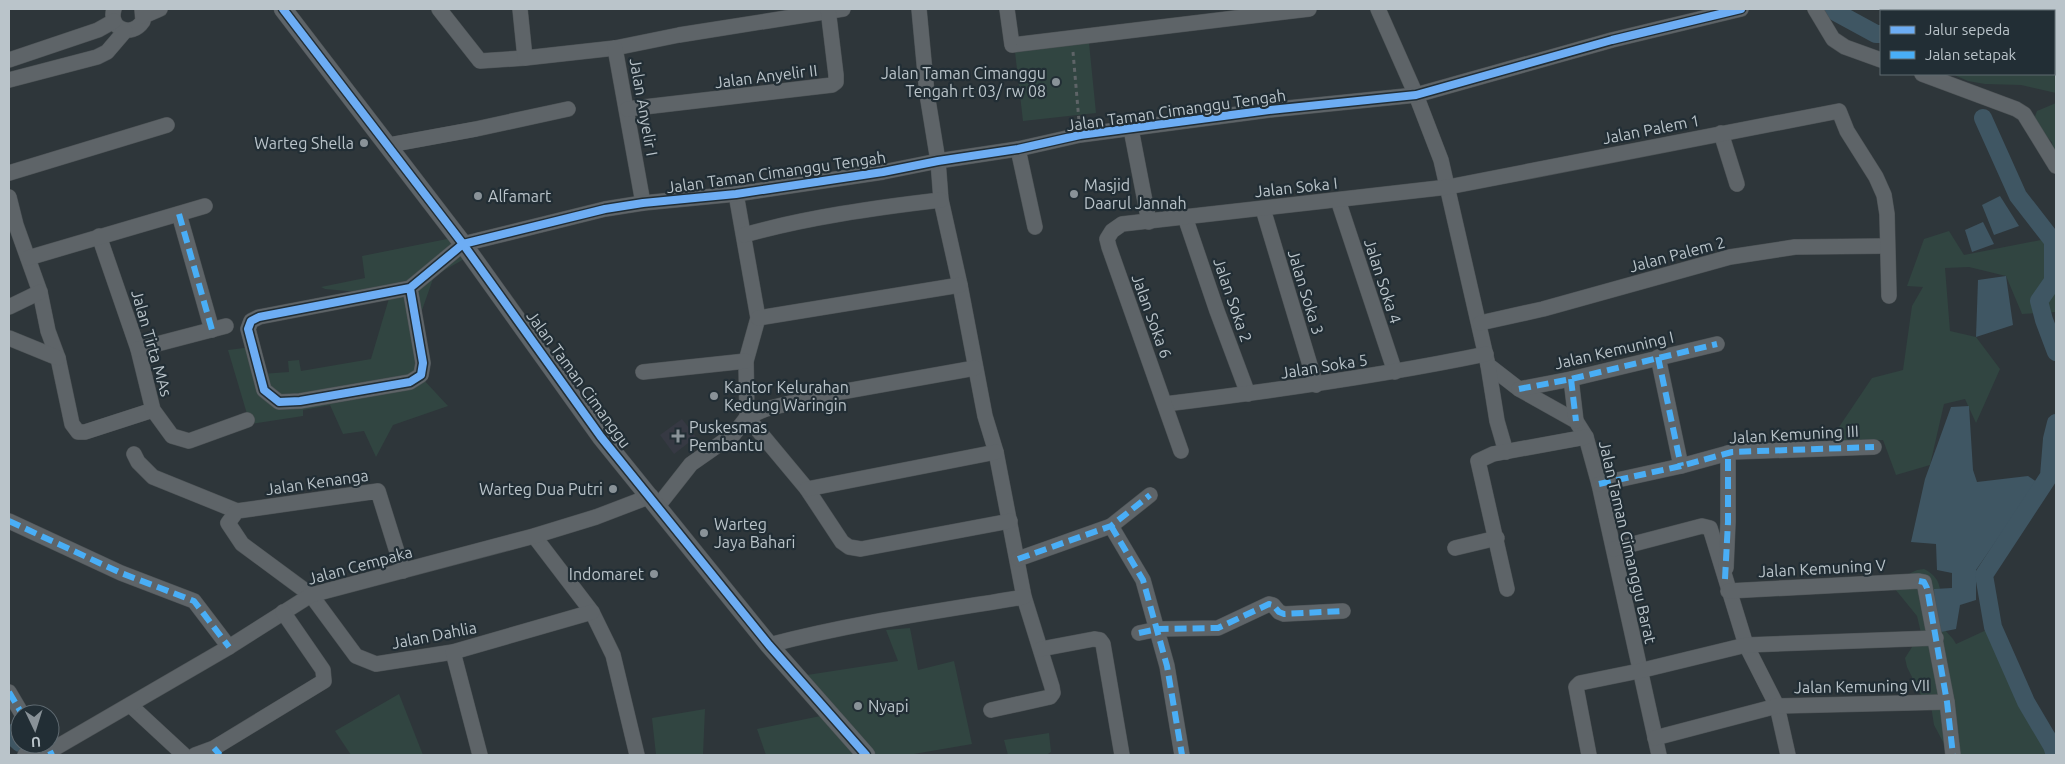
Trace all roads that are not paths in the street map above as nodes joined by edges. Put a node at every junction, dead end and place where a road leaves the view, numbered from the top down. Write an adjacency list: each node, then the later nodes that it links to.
1 (160, 9): 13 (street)
2 (283, 9): 27 (street, Jalan Taman Cimanggu)
3 (439, 9): 16 (street)
4 (520, 9): 16 (street)
5 (918, 9): 29 (street)
6 (1007, 9): 12 (street)
7 (1309, 9): 12 (street)
8 (1378, 9): 21 (street)
9 (1740, 9): 21 (street, Jalan Taman Cimanggu Tengah)
10 (1816, 9): 18 (street)
11 (833, 10): 15 (street); 23 (street, Jalan Anyelir II)
12 (1287, 10)
13 (143, 13): 14 (street)
14 (118, 20): 17 (street); 20 (street)
15 (615, 48): 16 (street); 23 (street, Jalan Anyelir I)
16 (525, 58)
17 (9, 60)
18 (1880, 60)
19 (1925, 75): 30 (street)
20 (9, 80)
21 (1416, 95): 25 (street, Jalan Taman Cimanggu Tengah); 33 (street)
22 (568, 109): 27 (street)
23 (627, 109): 38 (street, Jalan Anyelir I)
24 (167, 125): 31 (street)
25 (1131, 129): 28 (street, Jalan Taman Cimanggu Tengah); 43 (street)
26 (1721, 133): 32 (street); 33 (street, Jalan Palem 1); 49 (street, Jalan Palem 1)
27 (389, 145): 48 (street, Jalan Taman Cimanggu)
28 (1018, 149): 29 (street, Jalan Taman Cimanggu Tengah); 45 (street)
29 (938, 161): 34 (street, Jalan Taman Cimanggu Tengah); 36 (street)
30 (2056, 166)
31 (9, 173)
32 (1737, 184)
33 (1448, 187): 37 (street, Jalan Soka I); 57 (street)
34 (736, 194): 38 (street, Jalan Taman Cimanggu Tengah); 46 (street)
35 (9, 197): 44 (street)
36 (941, 200): 46 (street); 51 (street)
37 (1338, 200): 40 (street, Jalan Soka I); 67 (street, Jalan Soka 4)
38 (643, 203): 48 (street, Jalan Taman Cimanggu Tengah)
39 (205, 206): 41 (street)
40 (1263, 209): 42 (street, Jalan Soka I); 69 (street, Jalan Soka 3)
41 (179, 214): 47 (street); 60 (street)
42 (1185, 217): 43 (street, Jalan Soka I); 71 (street, Jalan Soka 2)
43 (1148, 222): 72 (street, Jalan Soka 6)
44 (13, 226): 50 (street)
45 (1035, 227)
46 (744, 235): 56 (street)
47 (100, 236): 50 (street); 60 (street, Jalan Tirta MAs)
48 (463, 244): 52 (street); 88 (street, Jalan Taman Cimanggu)
49 (1887, 246): 54 (street); 57 (street, Jalan Palem 2)
50 (28, 258): 53 (street)
51 (960, 285): 56 (street); 65 (street)
52 (410, 288): 52 (street)
53 (40, 292): 55 (street); 62 (street)
54 (1889, 296)
55 (9, 307)
56 (758, 318): 64 (street)
57 (1480, 323): 63 (street)
58 (9, 338): 62 (street)
59 (1717, 344): 61 (street, Jalan Kemuning I)
60 (138, 349): 73 (street, Jalan Tirta MAs)
61 (1658, 357): 68 (street, Jalan Kemuning I); 84 (street)
62 (58, 358): 73 (street)
63 (1487, 359): 67 (street, Jalan Soka 5); 70 (street, Jalan Taman Cimanggu Barat); 81 (street)
64 (746, 361): 66 (street); 74 (street)
65 (975, 368): 74 (street); 80 (street)
66 (643, 372)
67 (1394, 372): 69 (street, Jalan Soka 5)
68 (1571, 379): 70 (street, Jalan Kemuning I); 76 (street)
69 (1316, 385): 71 (street, Jalan Soka 5)
70 (1520, 388): 76 (street, Jalan Taman Cimanggu Barat)
71 (1248, 394): 72 (street, Jalan Soka 5)
72 (1165, 404): 79 (street, Jalan Soka 6)
73 (153, 410): 75 (street, Jalan Tirta MAs)
74 (747, 417): 86 (street); 88 (street)
75 (247, 420)
76 (1576, 422): 77 (street, Jalan Taman Cimanggu Barat)
77 (1586, 437): 81 (street); 85 (street, Jalan Taman Cimanggu Barat)
78 (1874, 447): 82 (street, Jalan Kemuning III)
79 (1181, 451)
80 (996, 452): 86 (street); 91 (street)
81 (1506, 452): 94 (street)
82 (1728, 453): 84 (street, Jalan Kemuning III); 99 (street)
83 (134, 454): 89 (street)
84 (1681, 466): 85 (street, Jalan Kemuning III)
85 (1599, 484): 96 (street, Jalan Taman Cimanggu Barat)
86 (807, 489): 91 (street)
87 (1150, 495): 92 (street)
88 (654, 501): 93 (street, Jalan Cempaka); 109 (street, Jalan Taman Cimanggu)
89 (238, 511): 98 (street, Jalan Kenanga); 101 (street)
90 (9, 521): 111 (street)
91 (1010, 521): 97 (street)
92 (1111, 526): 97 (street); 106 (street)
93 (534, 536): 98 (street, Jalan Cempaka); 105 (street)
94 (1496, 538): 95 (street); 100 (street)
95 (1455, 548)
96 (1614, 548): 99 (street, Jalan Kemuning VII); 114 (street, Jalan Taman Cimanggu Barat)
97 (1018, 560): 102 (street)
98 (403, 571): 101 (street, Jalan Cempaka)
99 (1727, 585): 108 (street, Jalan Kemuning V); 110 (street, Jalan Kemuning VII)
100 (1507, 589)
101 (311, 595): 104 (street, Jalan Cempaka); 113 (street, Jalan Dahlia)
102 (1024, 597): 109 (street); 112 (street)
103 (1342, 610): 106 (street)
104 (283, 612): 111 (street, Jalan Cempaka); 123 (street)
105 (592, 612): 113 (street, Jalan Dahlia); 127 (street)
106 (1158, 629): 107 (street); 130 (street)
107 (1139, 633)
108 (1936, 638): 110 (street); 116 (street)
109 (769, 645): 128 (street, Jalan Taman Cimanggu)
110 (1746, 645): 114 (street); 119 (street, Jalan Kemuning VII)
111 (229, 647): 118 (street, Jalan Cempaka)
112 (1040, 649): 120 (street); 129 (street)
113 (453, 652): 126 (street)
114 (1639, 671): 121 (street, Jalan Taman Cimanggu Barat); 131 (street)
115 (9, 692): 117 (street)
116 (1947, 702): 119 (street, Jalan Kemuning VII); 134 (street)
117 (16, 704)
118 (130, 704): 122 (street, Jalan Cempaka); 124 (street)
119 (1778, 706): 121 (street, Jalan Kemuning VII); 133 (street)
120 (991, 710)
121 (1655, 738): 132 (street, Jalan Taman Cimanggu Barat)
122 (60, 740)
123 (217, 752): 125 (street)
124 (184, 755)
125 (195, 755)
126 (480, 755)
127 (637, 755)
128 (866, 755)
129 (1122, 755)
130 (1182, 755)
131 (1590, 755)
132 (1659, 755)
133 (1788, 755)
134 (1953, 755)

